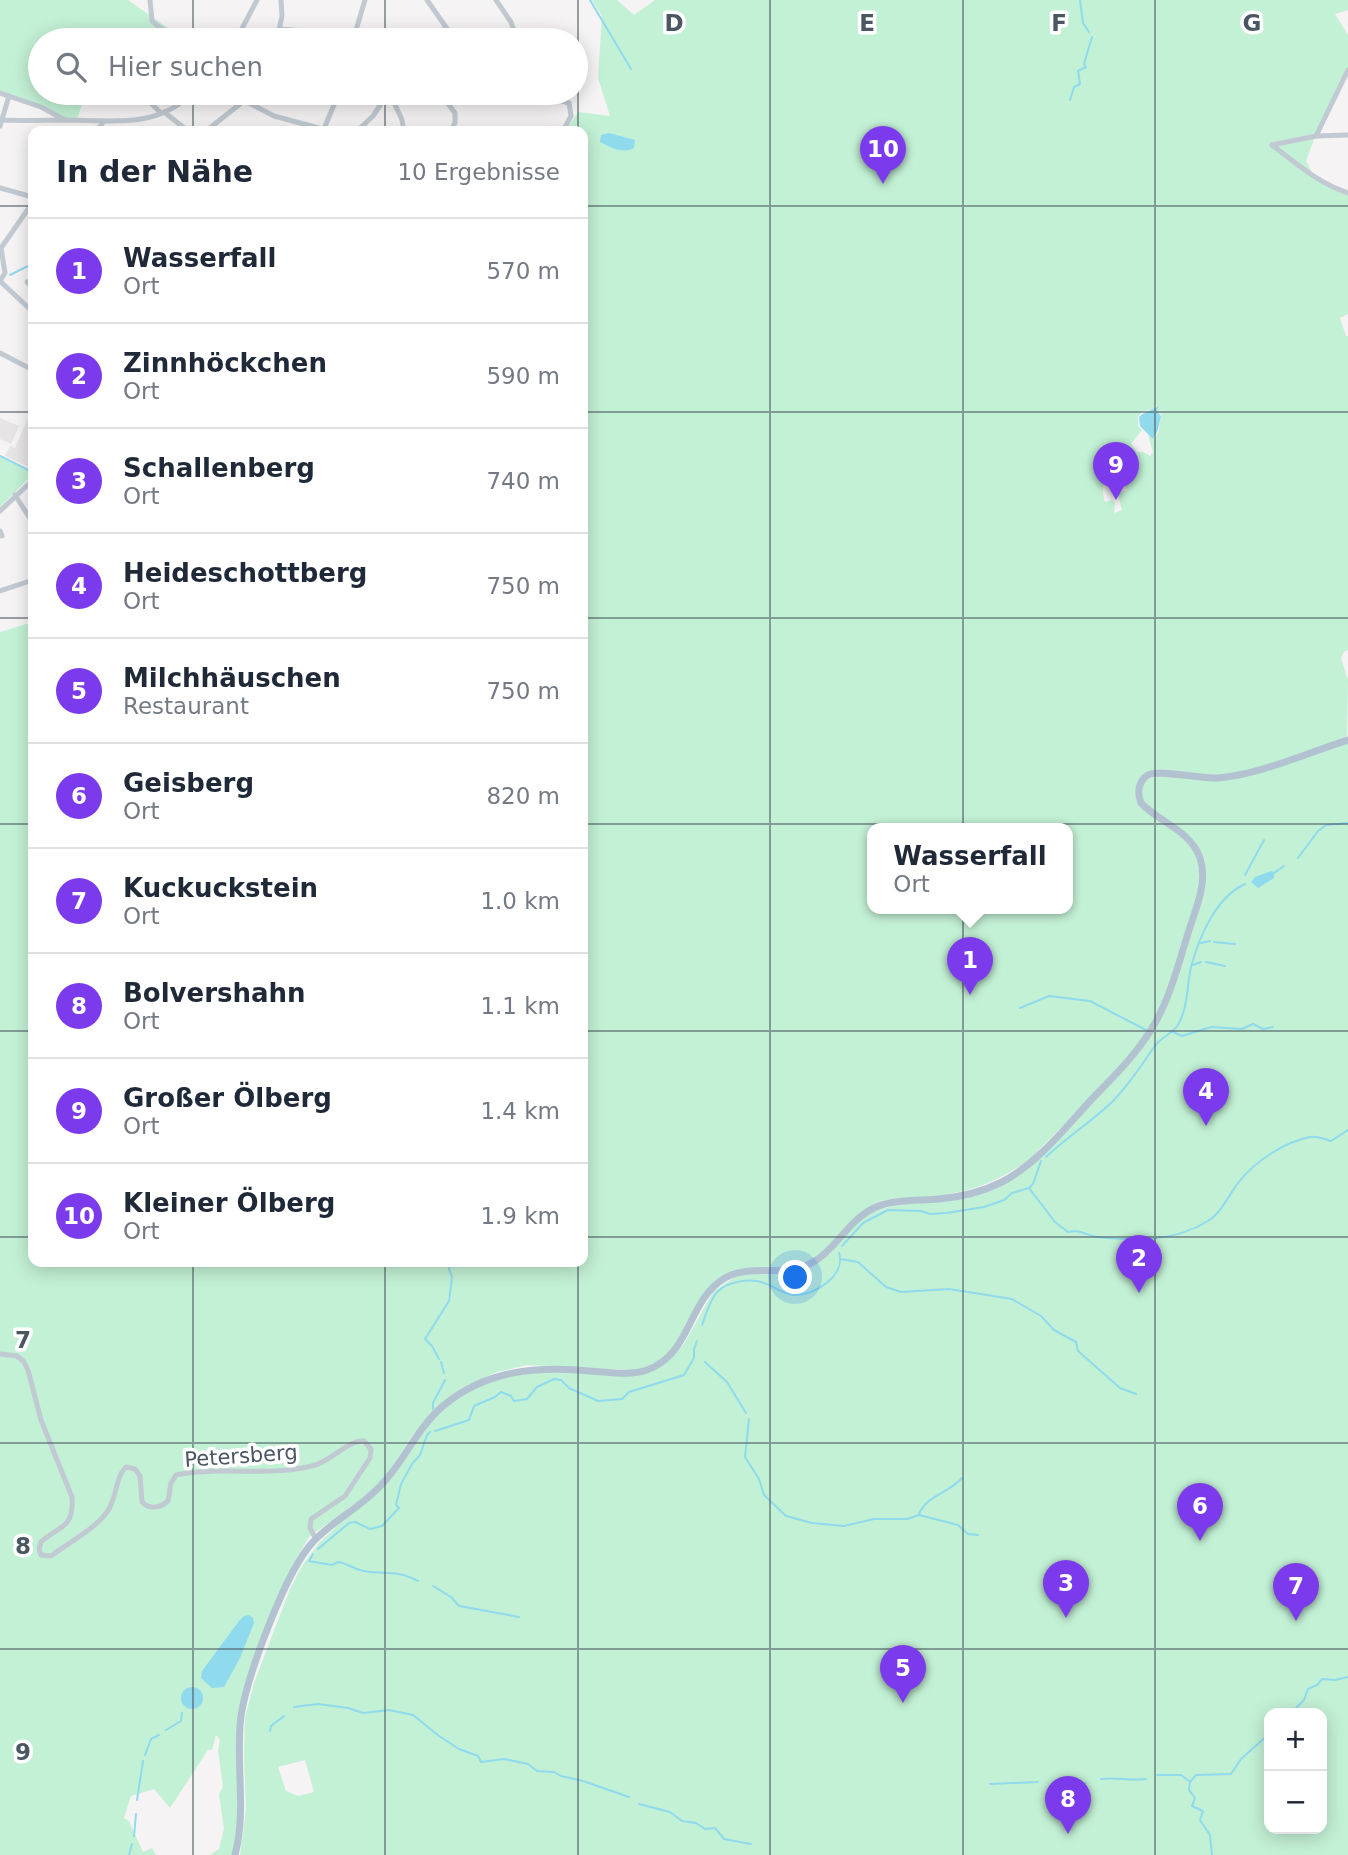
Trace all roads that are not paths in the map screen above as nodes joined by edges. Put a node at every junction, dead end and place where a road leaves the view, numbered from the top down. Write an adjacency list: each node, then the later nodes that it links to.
1 (150, 0): 8 (street)
2 (265, 0): 7 (street)
3 (281, 0): 10 (street)
4 (365, 0): 11 (street)
5 (427, 0): 12 (street)
6 (495, 0): 13 (street)
7 (256, 1): 9 (street)
8 (160, 28)
9 (242, 28)
10 (280, 28)
11 (357, 28)
12 (445, 28)
13 (513, 28)
14 (1348, 70): 42 (street)
15 (0, 93): 16 (street)
16 (9, 96): 17 (street); 30 (street)
17 (28, 103)
18 (35, 105): 29 (street)
19 (154, 105): 28 (street)
20 (176, 105): 28 (street)
21 (237, 105): 34 (street)
22 (253, 105): 35 (street)
23 (335, 105): 36 (street)
24 (380, 105): 37 (street)
25 (397, 105): 38 (street)
26 (450, 105): 39 (street)
27 (568, 105): 40 (street)
28 (163, 112): 31 (street); 33 (street)
29 (65, 120): 30 (street); 31 (street)
30 (1, 122)
31 (103, 122): 32 (street)
32 (100, 126)
33 (181, 126)
34 (212, 126)
35 (309, 126)
36 (328, 126)
37 (362, 126)
38 (403, 126)
39 (453, 126)
40 (566, 126)
41 (1348, 135): 42 (street)
42 (1316, 136): 44 (street)
43 (0, 188): 45 (street)
44 (1348, 193)
45 (28, 198)
46 (28, 209): 47 (street)
47 (0, 281): 48 (street)
48 (28, 305)
49 (0, 353): 50 (street)
50 (28, 367)
51 (28, 484): 52 (street)
52 (15, 495): 53 (street); 54 (street)
53 (0, 511)
54 (28, 515)
55 (28, 582): 56 (street)
56 (0, 591)
57 (1348, 740): 59 (main road)
58 (0, 1354): 59 (street, Petersberg)
59 (314, 1536): 60 (main road)
60 (235, 1855)

